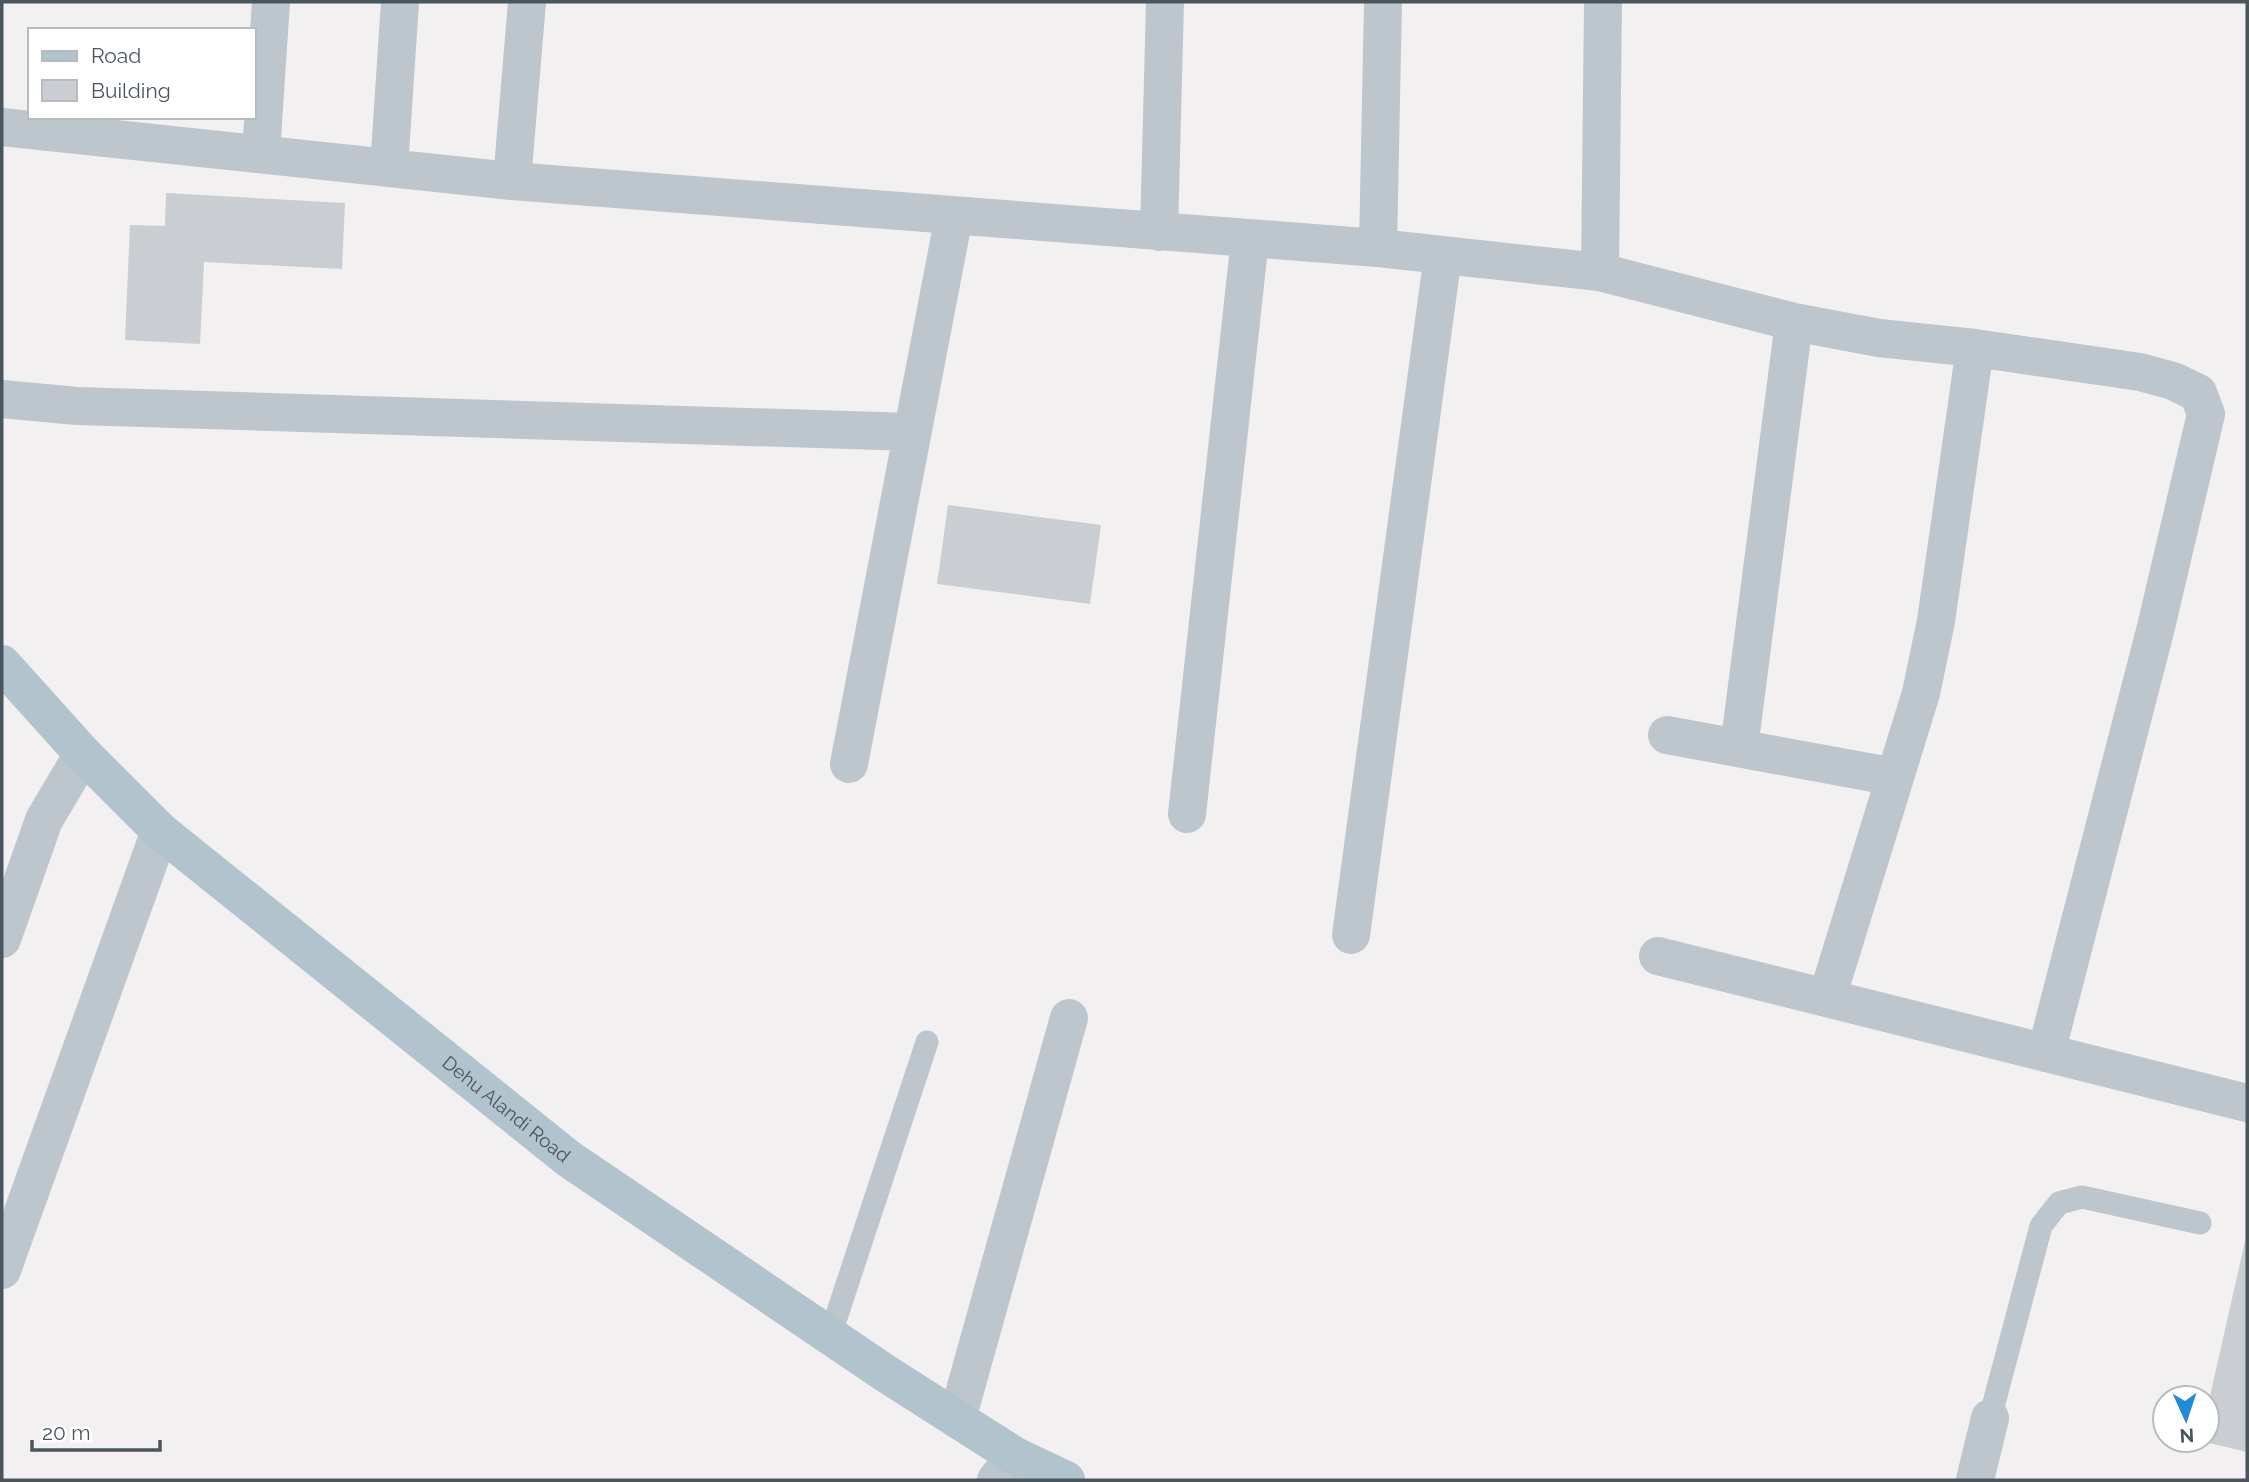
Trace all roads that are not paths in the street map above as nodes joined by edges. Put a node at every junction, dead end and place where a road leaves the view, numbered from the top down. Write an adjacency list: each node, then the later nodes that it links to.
1 (271, 2): 8 (street)
2 (400, 2): 9 (street)
3 (527, 2): 10 (street)
4 (1166, 2): 12 (street)
5 (1383, 2): 14 (street)
6 (1603, 2): 16 (street)
7 (2, 127): 8 (street)
8 (261, 153): 9 (street)
9 (389, 168): 10 (street)
10 (512, 181): 11 (street)
11 (954, 216): 12 (street); 20 (street)
12 (1159, 232): 13 (street)
13 (1250, 239): 14 (street); 27 (street)
14 (1378, 248): 15 (street)
15 (1443, 255): 16 (street); 29 (street)
16 (1600, 272): 17 (street)
17 (1794, 323): 18 (street); 23 (street)
18 (1975, 348): 26 (street); 35 (street)
19 (2, 399): 20 (street)
20 (912, 432): 25 (street)
21 (2, 664): 24 (main road, Dehu Alandi Road)
22 (1667, 735): 23 (street)
23 (1739, 748): 26 (street)
24 (83, 754): 28 (main road, Dehu Alandi Road); 30 (street)
25 (849, 764)
26 (1895, 777): 32 (street)
27 (1186, 814)
28 (160, 831): 38 (street); 39 (main road, Dehu Alandi Road)
29 (1351, 934)
30 (2, 939)
31 (1658, 956): 32 (street)
32 (1827, 998): 35 (street)
33 (1069, 1018): 41 (street)
34 (927, 1042): 39 (lane)
35 (2046, 1053): 36 (street)
36 (2247, 1103)
37 (2200, 1223): 40 (lane)
38 (2, 1270)
39 (830, 1336): 41 (main road, Dehu Alandi Road)
40 (1990, 1418): 44 (street)
41 (957, 1419): 42 (main road, Dehu Alandi Road)
42 (1005, 1468): 43 (main road, Dehu Alandi Road)
43 (1065, 1480)
44 (1975, 1480)

